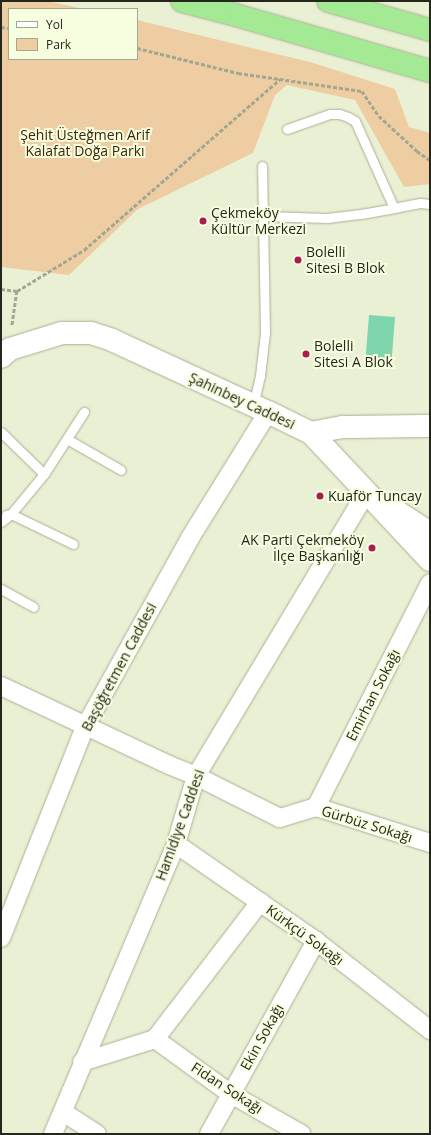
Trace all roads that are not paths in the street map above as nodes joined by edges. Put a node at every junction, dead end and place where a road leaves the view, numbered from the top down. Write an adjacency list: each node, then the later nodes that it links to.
1 (182, 1): 4 (highway)
2 (328, 1): 3 (highway)
3 (430, 30)
4 (430, 71)
5 (287, 129): 8 (lane)
6 (262, 166): 9 (lane)
7 (430, 204): 8 (lane)
8 (394, 208): 9 (lane)
9 (263, 216): 11 (lane)
10 (5, 353): 11 (main road, Şahinbey Caddesi)
11 (261, 409): 15 (main road, Şahinbey Caddesi); 30 (street, Başöğretmen Caddesi)
12 (84, 412): 16 (lane)
13 (430, 426): 15 (main road)
14 (1, 432): 18 (lane)
15 (311, 433): 19 (main road, Şahinbey Caddesi)
16 (67, 439): 17 (lane); 18 (lane)
17 (121, 470)
18 (44, 474): 20 (lane)
19 (366, 493): 23 (main road); 25 (main road, Şahinbey Caddesi); 31 (street, Hamidiye Caddesi)
20 (11, 514): 21 (lane); 22 (lane); 24 (lane)
21 (1, 517)
22 (1, 522)
23 (430, 533)
24 (73, 544)
25 (430, 560)
26 (430, 583): 32 (street, Emirhan Sokağı)
27 (1, 589): 28 (lane)
28 (33, 607)
29 (1, 686): 30 (street, Gürbüz Sokağı)
30 (85, 727): 31 (street, Gürbüz Sokağı); 36 (street, Başöğretmen Caddesi)
31 (196, 776): 32 (street, Gürbüz Sokağı); 33 (street, Hamidiye Caddesi)
32 (316, 808): 34 (street, Gürbüz Sokağı)
33 (176, 844): 35 (street, Kürkçü Sokağı); 40 (street, Hamidiye Caddesi)
34 (430, 844)
35 (260, 902): 37 (street, Kürkçü Sokağı); 39 (street)
36 (1, 938)
37 (316, 941): 38 (street, Kürkçü Sokağı); 41 (street, Ekin Sokağı)
38 (430, 1030)
39 (155, 1039): 40 (street); 41 (street, Fidan Sokağı)
40 (82, 1062): 42 (street, Hamidiye Caddesi)
41 (231, 1094): 45 (street, Ekin Sokağı); 46 (street, Fidan Sokağı)
42 (63, 1112): 43 (street, Hamidiye Caddesi); 44 (street)
43 (53, 1134)
44 (98, 1134)
45 (209, 1134)
46 (301, 1134)

